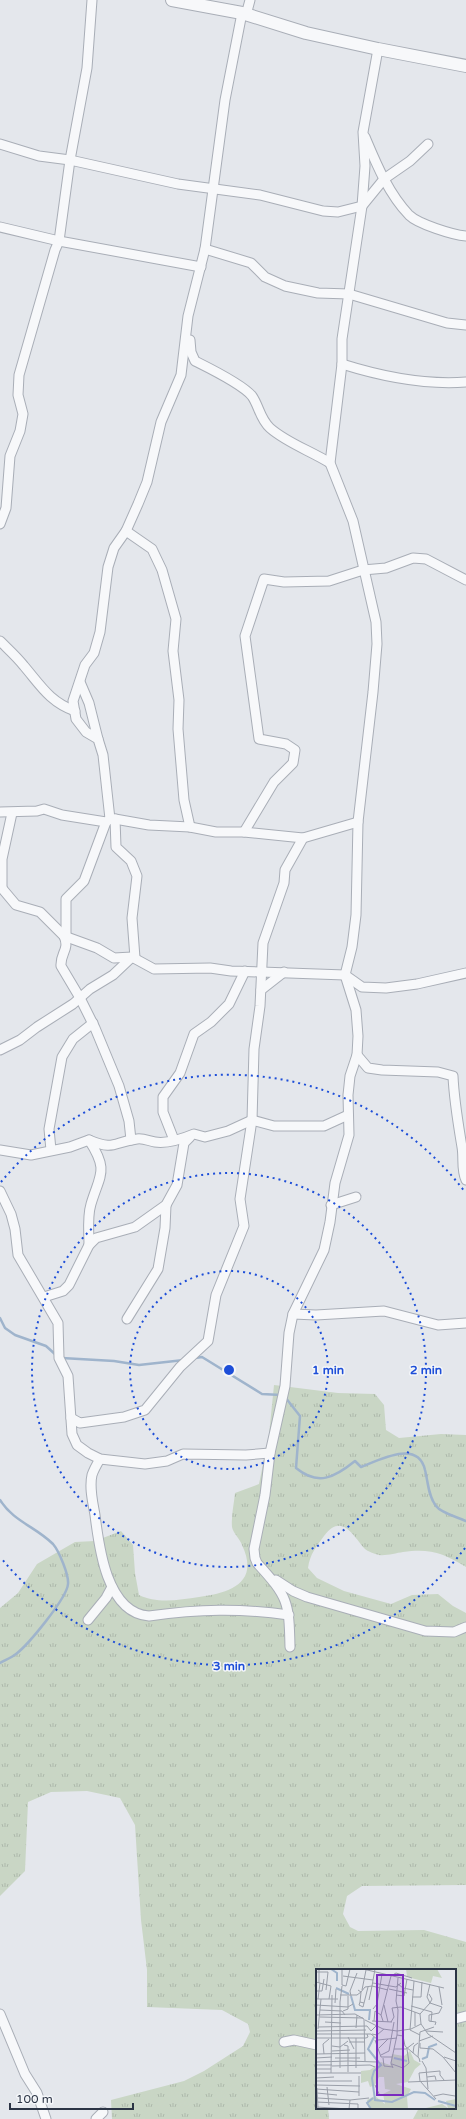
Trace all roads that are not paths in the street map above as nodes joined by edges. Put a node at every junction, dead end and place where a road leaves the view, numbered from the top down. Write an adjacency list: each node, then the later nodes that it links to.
1 (92, 0): 10 (street)
2 (172, 0): 4 (street)
3 (250, 0): 4 (street)
4 (244, 14): 5 (street); 12 (street)
5 (378, 49): 6 (street); 7 (street)
6 (466, 66)
7 (362, 132): 11 (street); 13 (street)
8 (0, 144): 10 (street)
9 (428, 144): 11 (street)
10 (70, 160): 12 (street); 16 (street)
11 (384, 179): 13 (street); 15 (street)
12 (212, 189): 13 (street); 17 (street)
13 (362, 206): 19 (street)
14 (0, 227): 16 (street)
15 (466, 236)
16 (59, 241): 18 (street); 25 (street)
17 (204, 249): 18 (street); 19 (street)
18 (201, 267): 21 (street)
19 (349, 294): 20 (street); 22 (street)
20 (466, 325)
21 (188, 329): 24 (street); 26 (street)
22 (342, 364): 23 (street); 24 (street)
23 (466, 382)
24 (330, 463): 27 (street)
25 (0, 524)
26 (126, 532): 30 (street); 37 (street)
27 (364, 570): 28 (street); 36 (street); 38 (street)
28 (466, 580)
29 (0, 641): 31 (street)
30 (80, 682): 31 (street); 32 (street)
31 (76, 711): 32 (street)
32 (98, 739): 35 (street)
33 (0, 812): 34 (street)
34 (12, 813): 35 (street); 40 (street)
35 (110, 820): 37 (street); 41 (street); 42 (street)
36 (358, 822): 39 (street); 47 (street)
37 (190, 827): 38 (street)
38 (244, 832): 39 (street)
39 (304, 838): 44 (street)
40 (2, 890): 41 (street)
41 (65, 936): 42 (street); 49 (street)
42 (134, 958): 43 (street); 49 (street)
43 (245, 971): 44 (street); 58 (street)
44 (262, 971): 45 (street); 48 (street)
45 (284, 972): 47 (street); 48 (street)
46 (466, 973): 47 (street)
47 (345, 975): 52 (street)
48 (261, 990): 54 (street)
49 (80, 998): 50 (street); 51 (street)
50 (93, 1023): 57 (street); 60 (street)
51 (0, 1050)
52 (357, 1055): 53 (street); 61 (street)
53 (348, 1115): 54 (street); 64 (street)
54 (252, 1120): 55 (street); 71 (street)
55 (194, 1134): 58 (street); 65 (street)
56 (89, 1140): 57 (street); 60 (street); 66 (street)
57 (131, 1140): 58 (street)
58 (174, 1140)
59 (0, 1150): 60 (street)
60 (51, 1150)
61 (466, 1180)
62 (0, 1191): 67 (street)
63 (356, 1197): 64 (street)
64 (331, 1205): 68 (street)
65 (166, 1206): 66 (street); 69 (street)
66 (89, 1245): 67 (street)
67 (44, 1297): 71 (street)
68 (293, 1314): 70 (street); 72 (street)
69 (127, 1319)
70 (466, 1323)
71 (71, 1418): 73 (street)
72 (270, 1454): 73 (street); 74 (street)
73 (100, 1459): 75 (street)
74 (270, 1577): 76 (street); 78 (street)
75 (112, 1587): 76 (street); 77 (street)
76 (289, 1615): 79 (street)
77 (88, 1620)
78 (466, 1627)
79 (290, 1647)
80 (0, 2014): 86 (street)
81 (466, 2016): 82 (street)
82 (456, 2019)
83 (284, 2042): 84 (street)
84 (316, 2045)
85 (104, 2112): 87 (street)
86 (46, 2119)
87 (96, 2119)

